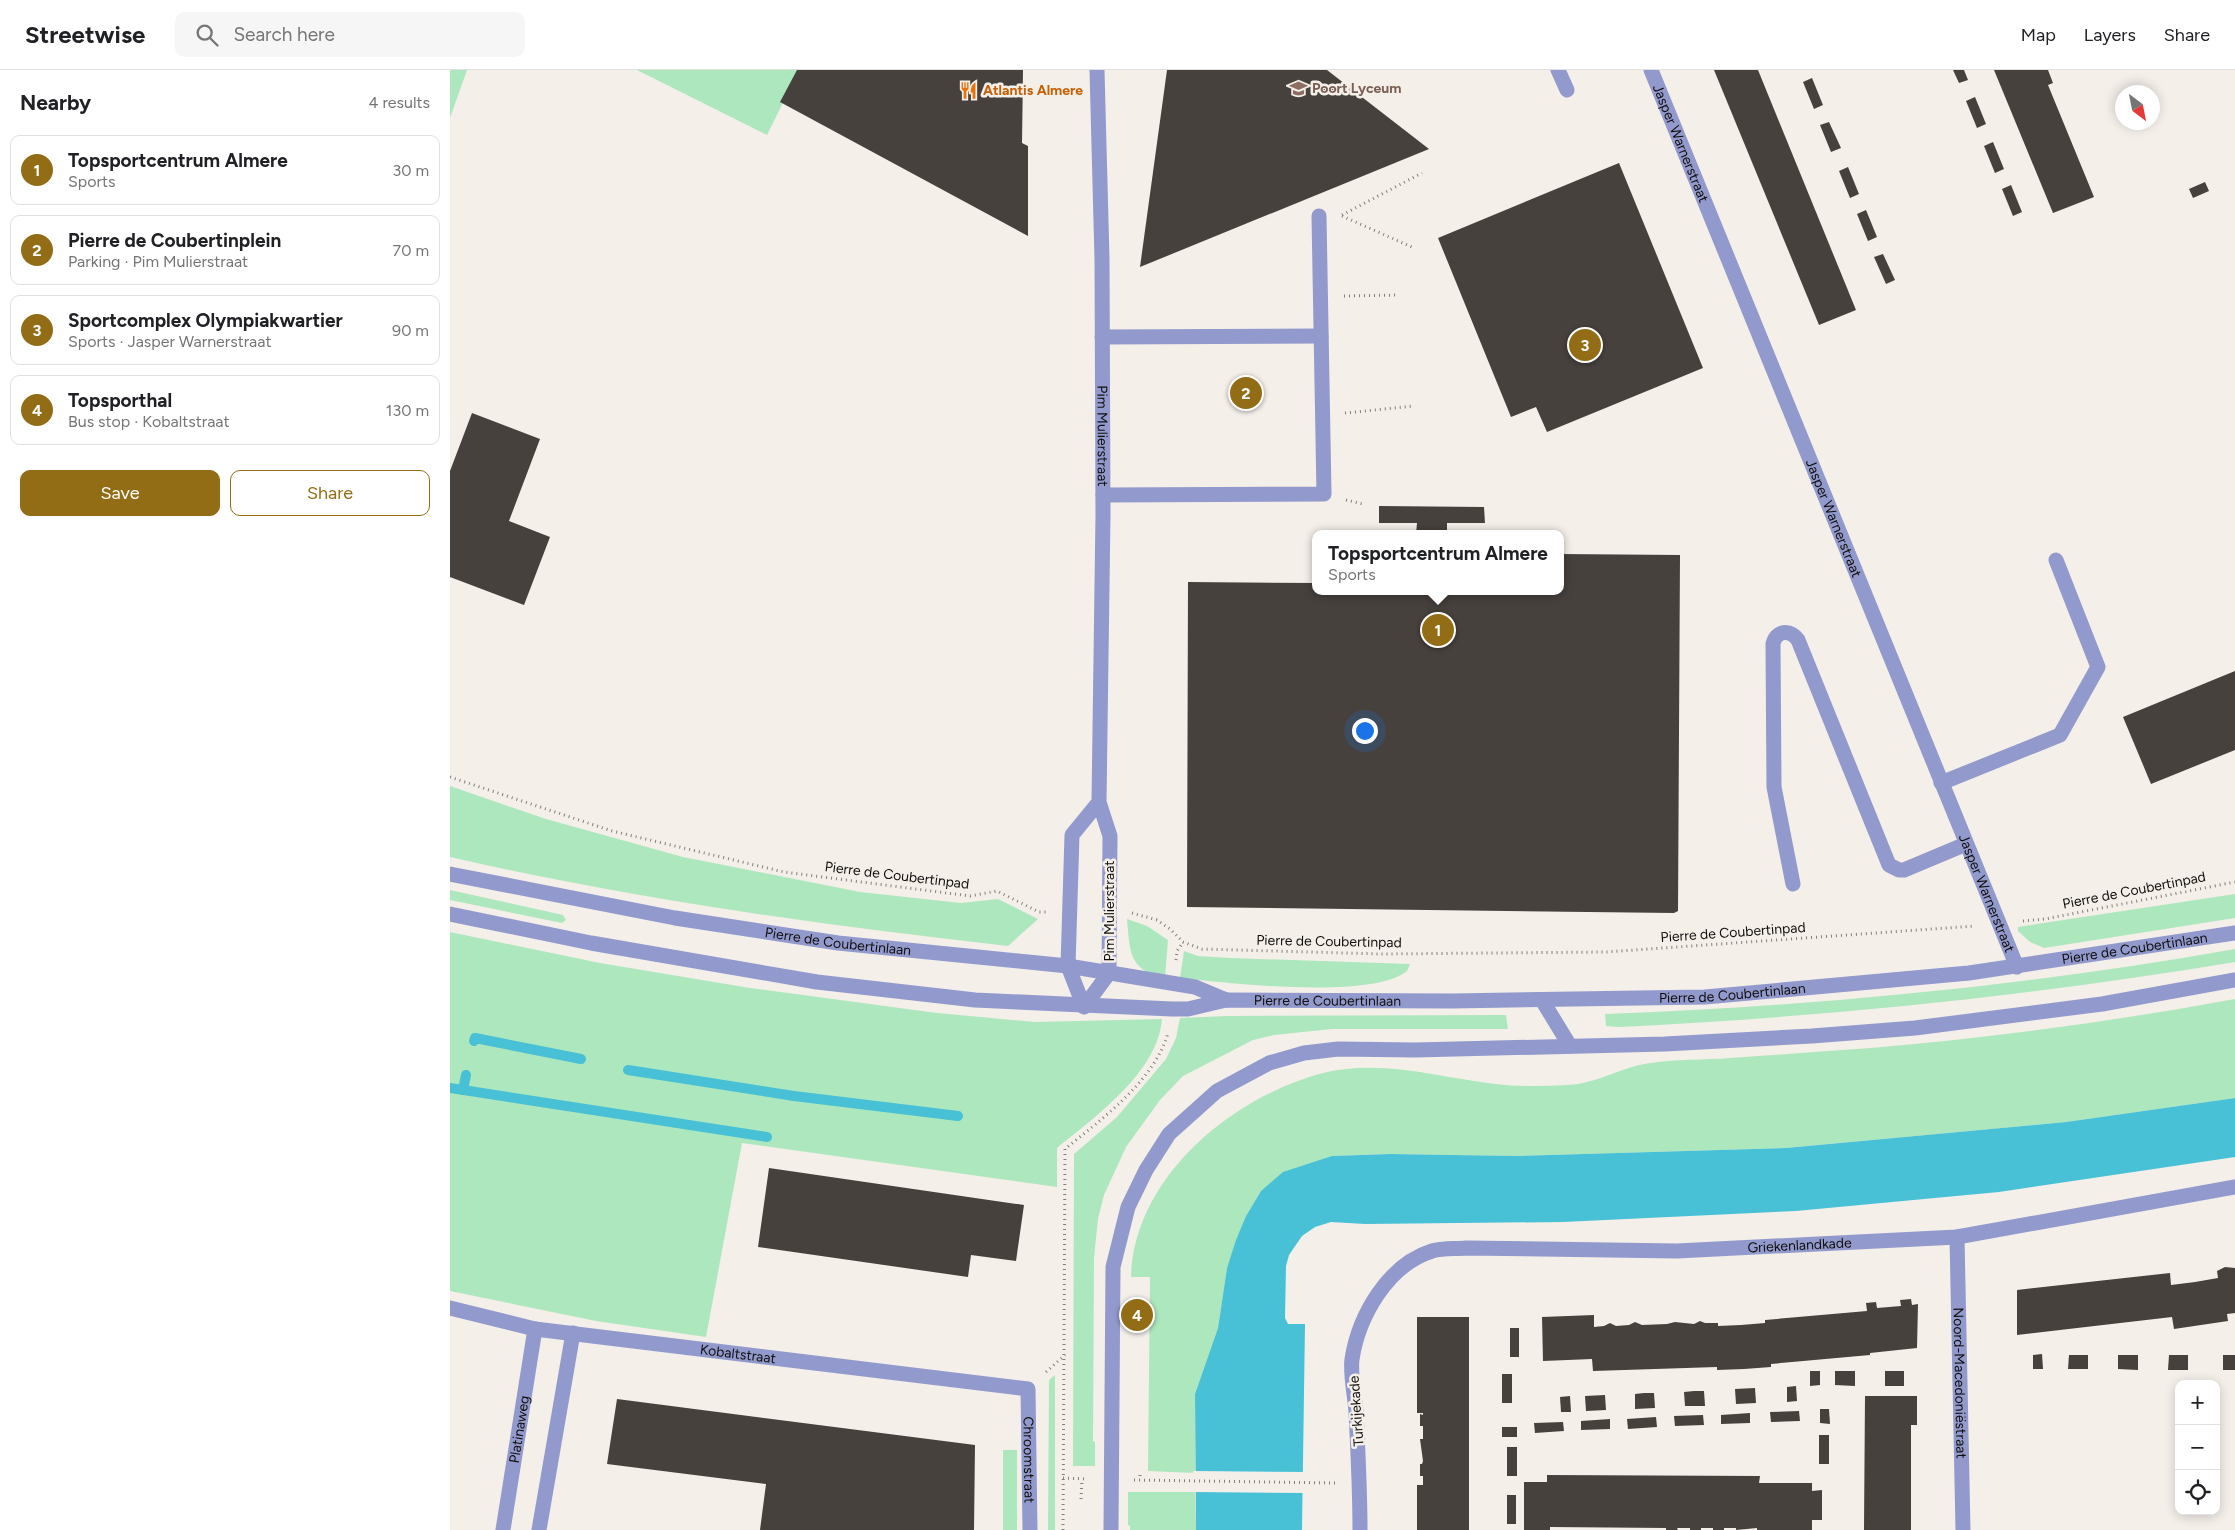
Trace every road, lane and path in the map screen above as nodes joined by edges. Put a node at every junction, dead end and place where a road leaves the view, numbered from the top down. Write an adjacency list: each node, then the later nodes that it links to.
1 (1097, 70): 12 (street, Pim Mulierstraat)
2 (1558, 70): 4 (street)
3 (1651, 70): 18 (street, Jasper Warnerstraat)
4 (1567, 90)
5 (1422, 173): 6 (path)
6 (1342, 215): 7 (path); 8 (path)
7 (1319, 216): 10 (street)
8 (1414, 248)
9 (1398, 295): 10 (path)
10 (1321, 297): 11 (street)
11 (1322, 336): 12 (street); 14 (street)
12 (1102, 337): 15 (street, Pim Mulierstraat)
13 (1414, 406): 14 (path)
14 (1323, 415): 15 (street)
15 (1103, 494): 19 (street, Pim Mulierstraat)
16 (2056, 560): 18 (street)
17 (450, 777): 24 (path, Pierre de Coubertinpad)
18 (1941, 783): 20 (street, Jasper Warnerstraat)
19 (1099, 802): 24 (street); 25 (street, Pim Mulierstraat)
20 (1966, 844): 23 (street); 27 (street, Jasper Warnerstraat)
21 (450, 874): 29 (street, Pierre de Coubertinlaan)
22 (2235, 882): 27 (path, Pierre de Coubertinpad)
23 (1793, 884)
24 (1071, 911): 29 (street)
25 (1110, 912): 27 (path, Pierre de Coubertinpad); 31 (street, Pim Mulierstraat)
26 (450, 914): 35 (street, Pierre de Coubertinlaan)
27 (1999, 924): 30 (street, Jasper Warnerstraat)
28 (2235, 933): 30 (street, Pierre de Coubertinlaan)
29 (1068, 966): 31 (street, Pierre de Coubertinlaan); 35 (street)
30 (2017, 967): 34 (street, Pierre de Coubertinlaan)
31 (1109, 973): 33 (street, Pierre de Coubertinlaan); 35 (street, Pim Mulierstraat)
32 (2235, 980): 36 (street)
33 (1226, 1000): 34 (street, Pierre de Coubertinlaan); 35 (street, Pierre de Coubertinlaan)
34 (1542, 1000): 36 (street)
35 (1084, 1007)
36 (1570, 1046): 53 (street)
37 (2235, 1187): 38 (street, Griekenlandkade)
38 (1957, 1236): 39 (street, Griekenlandkade); 55 (street, Noord-Macedoniëstraat)
39 (1376, 1296): 54 (street, Turkijekade)
40 (450, 1308): 41 (street, Kobaltstraat)
41 (535, 1329): 42 (street, Kobaltstraat); 50 (street, Platinaweg)
42 (573, 1333): 43 (street, Kobaltstraat); 51 (street)
43 (1028, 1388): 52 (street, Chroomstraat)
44 (1140, 1474): 46 (path)
45 (1082, 1479): 49 (path)
46 (1140, 1480)
47 (1191, 1481): 48 (path)
48 (1311, 1483)
49 (1081, 1499)
50 (502, 1530)
51 (539, 1530)
52 (1030, 1530)
53 (1111, 1530)
54 (1360, 1530)
55 (1963, 1530)

